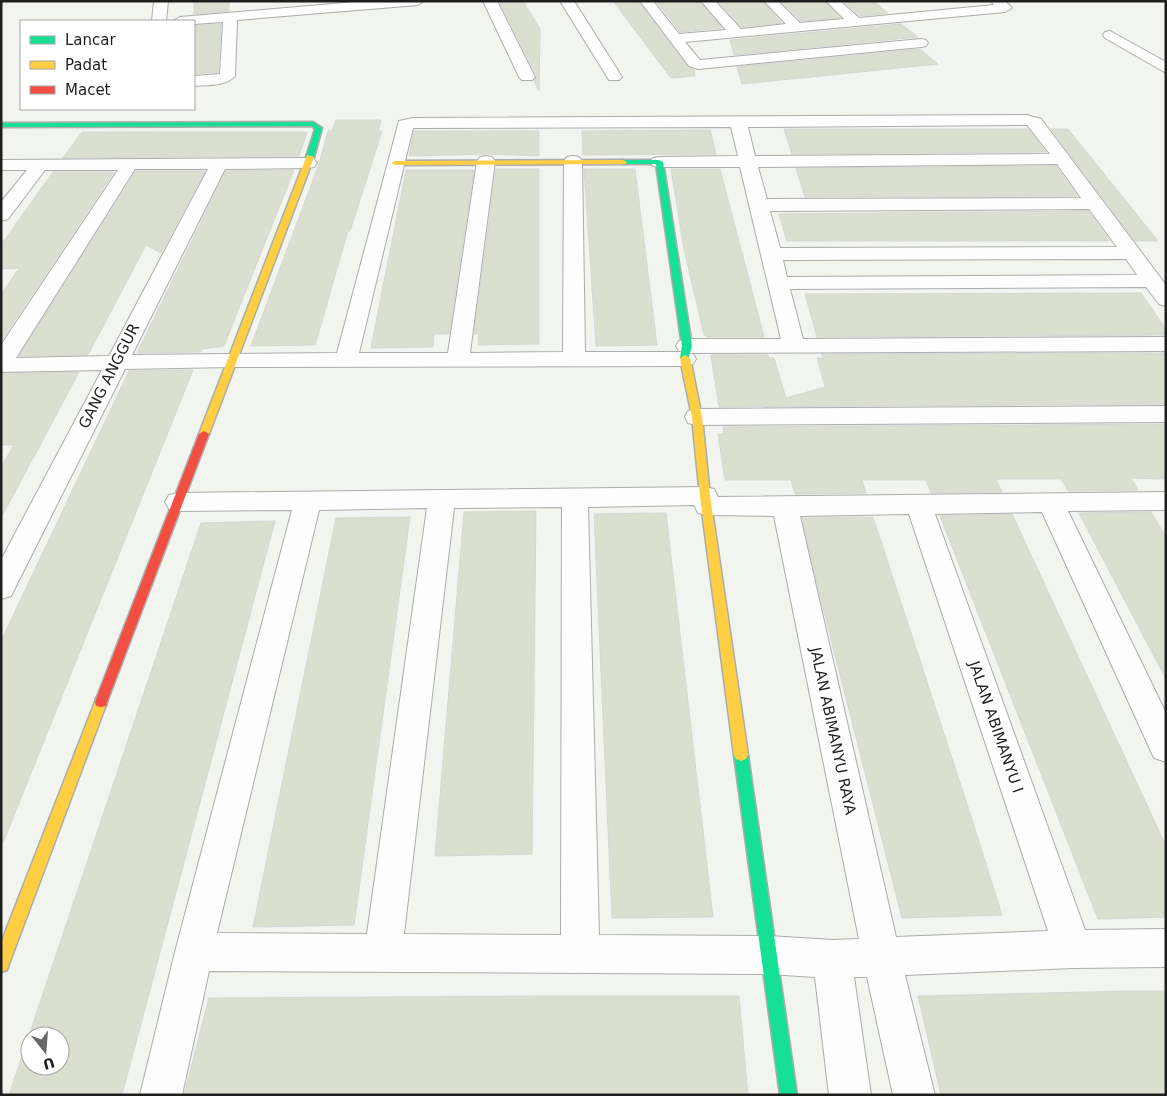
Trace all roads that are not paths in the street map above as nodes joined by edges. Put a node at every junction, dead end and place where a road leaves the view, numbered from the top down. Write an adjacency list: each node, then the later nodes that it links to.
1 (161, 1): 18 (street)
2 (221, 1): 17 (street)
3 (418, 1): 12 (street)
4 (490, 1): 27 (street)
5 (567, 1): 28 (street)
6 (646, 1): 24 (street)
7 (707, 1): 22 (street)
8 (770, 1): 21 (street)
9 (832, 1): 20 (street)
10 (934, 1): 15 (street)
11 (997, 1): 15 (street)
12 (359, 4): 13 (street)
13 (294, 6): 17 (street)
14 (900, 6): 16 (street)
15 (951, 13): 16 (street)
16 (913, 17): 20 (street)
17 (225, 18): 19 (street); 29 (street)
18 (158, 20)
19 (195, 20)
20 (856, 22): 21 (street)
21 (797, 28): 22 (street)
22 (737, 33): 24 (street)
23 (1110, 35): 26 (street)
24 (675, 39): 25 (street)
25 (921, 43)
26 (1166, 69)
27 (527, 77)
28 (614, 77)
29 (195, 81)
30 (738, 122): 32 (street); 33 (street); 37 (street)
31 (1, 126): 40 (street)
32 (1063, 159): 33 (street); 43 (street)
33 (749, 160): 36 (street); 44 (street)
34 (486, 161): 35 (street); 37 (street); 57 (street)
35 (573, 161): 36 (street); 54 (street)
36 (659, 162): 53 (street)
37 (394, 163): 56 (street)
38 (130, 164): 39 (street); 42 (street); 59 (street)
39 (219, 164): 40 (street); 58 (street, GANG ANGGUR)
40 (308, 164): 55 (street)
41 (1, 165): 42 (street)
42 (40, 165): 45 (street)
43 (1094, 203): 44 (street); 46 (street)
44 (760, 205): 47 (street)
45 (1, 214)
46 (1130, 253): 47 (street); 48 (street)
47 (772, 254): 49 (street)
48 (1152, 281): 49 (street); 50 (street)
49 (780, 283): 52 (street)
50 (1166, 300)
51 (1166, 344): 52 (street)
52 (794, 345): 53 (street)
53 (686, 352): 54 (street); 61 (street)
54 (574, 359): 57 (street)
55 (231, 360): 56 (street); 58 (street); 68 (street)
56 (346, 360): 57 (street)
57 (458, 360)
58 (116, 363): 59 (street); 71 (street, GANG ANGGUR)
59 (1, 364)
60 (1166, 414): 61 (street)
61 (697, 416): 65 (street)
62 (575, 497): 63 (street); 65 (street); 77 (street)
63 (442, 498): 64 (street); 76 (street)
64 (308, 500): 68 (street); 75 (street)
65 (706, 501): 70 (street); 78 (street)
66 (1050, 501): 67 (street); 69 (street); 72 (street)
67 (1166, 501)
68 (178, 502): 81 (street)
69 (919, 505): 70 (street); 74 (street, JALAN ABIMANYU I)
70 (786, 507): 79 (street, JALAN ABIMANYU RAYA)
71 (1, 588)
72 (1166, 748)
73 (1166, 948): 74 (street)
74 (1073, 949): 79 (street)
75 (194, 952): 76 (street); 82 (street)
76 (383, 953): 77 (street)
77 (580, 954): 78 (street)
78 (769, 954): 80 (street); 83 (street)
79 (881, 956): 80 (street); 85 (street, JALAN ABIMANYU RAYA)
80 (832, 959): 84 (street)
81 (1, 964)
82 (161, 1095)
83 (789, 1095)
84 (850, 1095)
85 (914, 1095)

